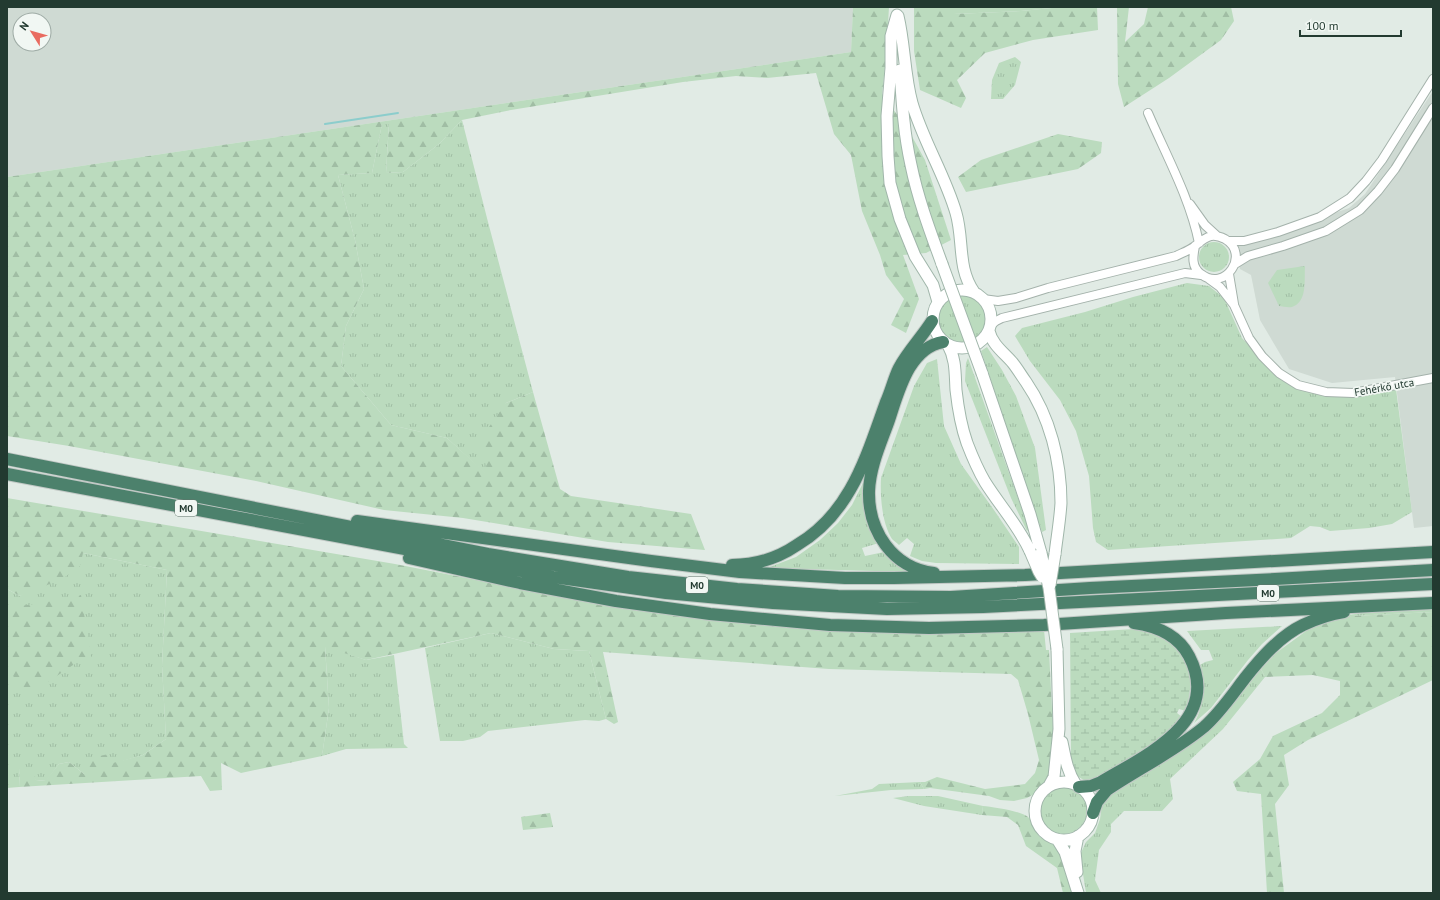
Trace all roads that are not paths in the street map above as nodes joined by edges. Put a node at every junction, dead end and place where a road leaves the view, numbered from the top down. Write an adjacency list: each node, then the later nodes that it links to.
1 (897, 11): 12 (main road); 14 (main road); 24 (main road, bridge)
2 (1433, 79): 7 (street)
3 (1433, 108): 9 (street)
4 (1148, 113): 5 (street)
5 (1183, 194): 6 (street); 8 (street)
6 (1217, 236): 7 (street); 8 (street)
7 (1229, 241): 9 (street)
8 (1197, 244): 11 (street); 13 (street)
9 (1235, 264): 10 (street)
10 (1229, 274): 11 (street); 15 (street)
11 (1205, 277): 15 (street); 17 (street)
12 (974, 292): 13 (main road); 14 (main road)
13 (983, 299): 17 (main road)
14 (938, 302): 16 (main road)
15 (1234, 304): 19 (street, Fehérkő utca)
16 (932, 321): 18 (main road); 26 (highway)
17 (989, 329): 18 (main road); 30 (main road, bridge)
18 (946, 344): 24 (main road); 28 (highway)
19 (1433, 378)
20 (7, 459): 22 (highway, M0)
21 (7, 474): 23 (highway, M0)
22 (308, 519): 26 (highway); 27 (highway, M0)
23 (349, 538): 29 (highway, M0); 33 (highway)
24 (1036, 552): 30 (main road, bridge)
25 (1433, 552): 28 (highway)
26 (704, 567): 28 (highway)
27 (1433, 570)
28 (954, 577)
29 (1433, 584)
30 (1049, 588): 34 (main road, bridge)
31 (1433, 603): 32 (highway)
32 (1370, 606): 33 (highway); 37 (highway)
33 (1110, 621): 36 (highway)
34 (1060, 729): 35 (main road); 36 (main road)
35 (1049, 786): 36 (main road); 39 (main road)
36 (1077, 786): 37 (main road)
37 (1093, 813): 38 (main road)
38 (1078, 836): 39 (main road); 40 (main road)
39 (1057, 839): 40 (main road)
40 (1079, 893)

